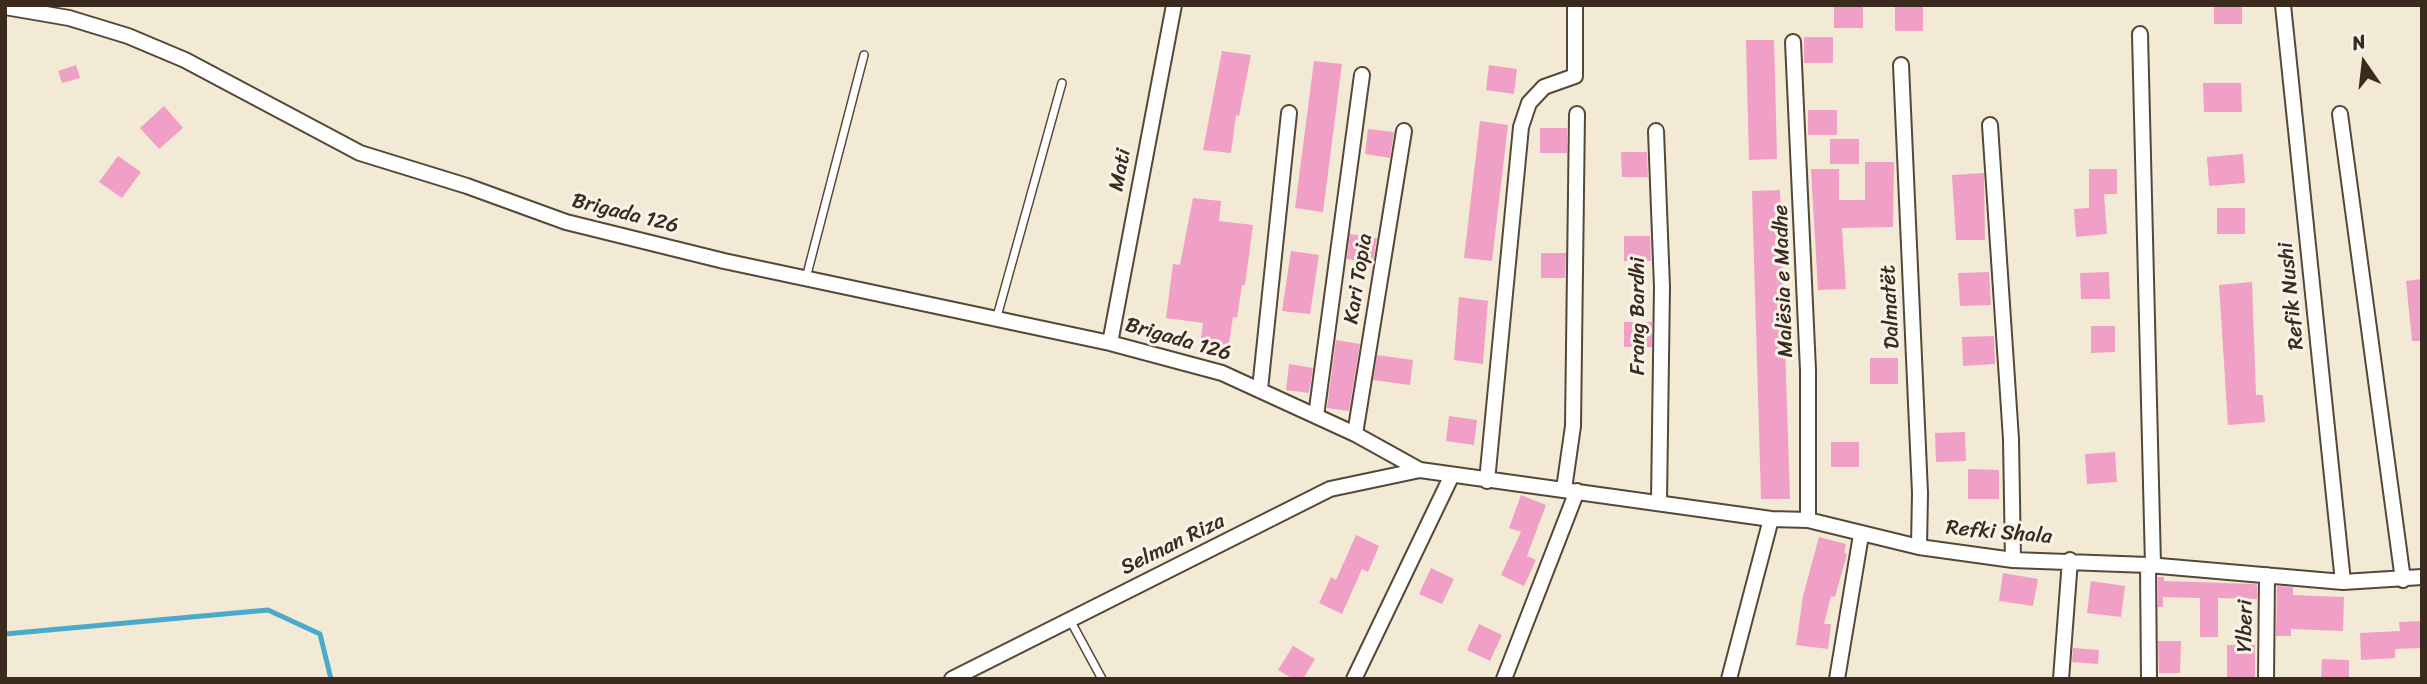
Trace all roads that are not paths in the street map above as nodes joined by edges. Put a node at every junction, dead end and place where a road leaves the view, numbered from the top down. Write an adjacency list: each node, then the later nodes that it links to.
1 (1174, 5): 19 (street, Mati)
2 (1575, 5): 25 (street)
3 (2283, 5): 38 (street, Refik Nushi)
4 (5, 7): 17 (street, Brigada 126)
5 (2140, 34): 34 (street)
6 (1793, 41): 29 (street, Malësia e Madhe)
7 (864, 55): 17 (lane)
8 (1901, 65): 31 (street, Dalmatët)
9 (1362, 75): 21 (street)
10 (1062, 83): 18 (lane)
11 (1289, 113): 20 (street, Brigada 126)
12 (1577, 114): 26 (street)
13 (2340, 114): 37 (street)
14 (1990, 125): 32 (street)
15 (1404, 131): 22 (street, Kari Topia)
16 (1656, 131): 27 (street, Frang Bardhi)
17 (806, 278): 18 (street, Brigada 126)
18 (996, 321): 19 (street, Brigada 126)
19 (1110, 343): 20 (street, Brigada 126)
20 (1260, 389): 21 (street, Brigada 126)
21 (1316, 416): 22 (street, Brigada 126)
22 (1355, 434): 23 (street, Brigada 126)
23 (1420, 470): 24 (street, Refki Shala); 39 (street, Selman Riza)
24 (1451, 475): 25 (street, Refki Shala); 42 (street)
25 (1486, 481): 26 (street, Refki Shala)
26 (1571, 490): 27 (street, Refki Shala); 43 (street)
27 (1658, 501): 28 (street, Refki Shala)
28 (1771, 519): 29 (street, Refki Shala); 44 (street)
29 (1808, 520): 30 (street, Refki Shala)
30 (1861, 535): 31 (street, Refki Shala); 45 (street)
31 (1919, 547): 32 (street, Refki Shala)
32 (2013, 560): 33 (street, Refki Shala)
33 (2070, 560): 34 (street, Refki Shala); 46 (street)
34 (2150, 565): 35 (street, Refki Shala); 47 (street)
35 (2267, 575): 38 (street, Refki Shala); 48 (street, Ylberi)
36 (2422, 577): 37 (street, Refki Shala)
37 (2403, 580): 38 (street, Refki Shala)
38 (2343, 582)
39 (1068, 618): 40 (street, Selman Riza); 41 (lane)
40 (952, 679)
41 (1102, 679)
42 (1354, 679)
43 (1504, 679)
44 (1729, 679)
45 (1837, 679)
46 (2061, 679)
47 (2149, 679)
48 (2266, 679)

